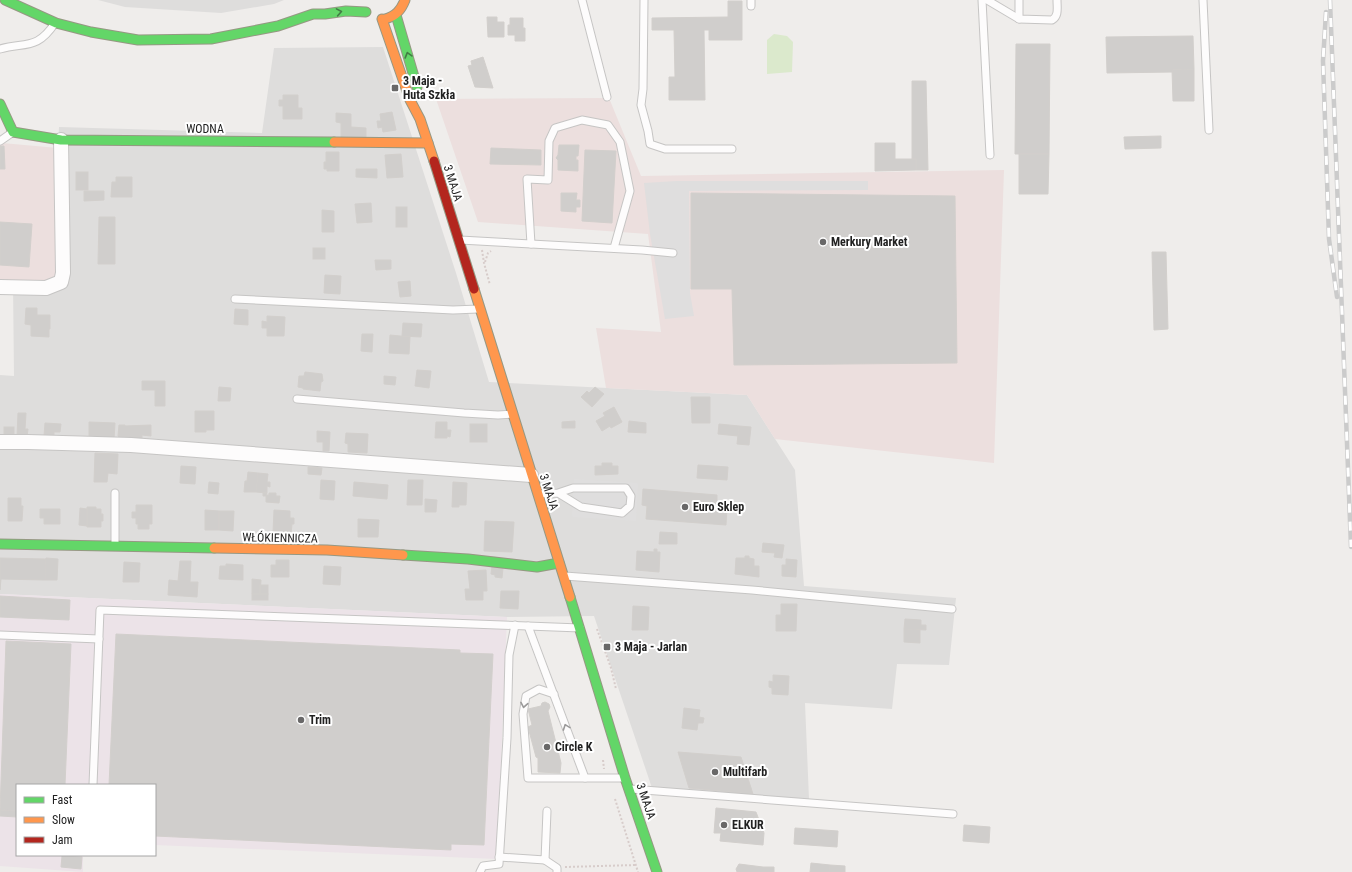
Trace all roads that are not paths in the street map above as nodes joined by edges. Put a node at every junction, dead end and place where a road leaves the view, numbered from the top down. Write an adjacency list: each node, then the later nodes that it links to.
1 (5, 0): 17 (street)
2 (405, 0): 14 (street)
3 (582, 0): 19 (lane)
4 (644, 0): 27 (lane)
5 (982, 0): 28 (lane)
6 (987, 0): 16 (lane)
7 (1019, 0): 16 (lane)
8 (1057, 0): 16 (lane)
9 (1203, 0): 22 (lane)
10 (360, 1): 12 (street)
11 (327, 5): 13 (street)
12 (366, 12): 13 (street, one-way to 12); 15 (street)
13 (313, 14): 17 (street)
14 (396, 15): 15 (street); 21 (street, 3 MAJA, one-way to 14)
15 (382, 19): 21 (street, 3 MAJA)
16 (1019, 19)
17 (56, 22): 18 (lane)
18 (0, 49)
19 (607, 97)
20 (0, 104): 23 (street)
21 (420, 119): 26 (street, 3 MAJA)
22 (1209, 130)
23 (13, 132): 24 (street, WODNA); 25 (lane)
24 (61, 140): 26 (street, WODNA); 33 (street)
25 (0, 142)
26 (428, 143): 29 (street, 3 MAJA)
27 (732, 149)
28 (990, 155)
29 (459, 240): 30 (lane); 35 (street, 3 MAJA)
30 (531, 244): 31 (lane); 31 (lane)
31 (614, 248): 32 (lane)
32 (673, 253)
33 (0, 287)
34 (235, 299): 35 (lane)
35 (480, 308): 37 (street, 3 MAJA)
36 (297, 399): 37 (lane)
37 (512, 414): 39 (street, 3 MAJA)
38 (0, 442): 39 (street)
39 (531, 475): 42 (street, 3 MAJA)
40 (115, 493): 44 (lane)
41 (558, 493): 41 (lane); 42 (lane)
42 (537, 494): 45 (street, 3 MAJA)
43 (0, 544): 44 (street, WŁÓKIENNICZA)
44 (115, 546): 45 (street, WŁÓKIENNICZA)
45 (559, 563): 46 (street, 3 MAJA)
46 (563, 576): 47 (lane); 50 (street, 3 MAJA)
47 (952, 609)
48 (515, 625): 49 (lane); 52 (lane); 60 (lane)
49 (528, 626): 50 (lane); 53 (lane)
50 (580, 628): 55 (street, 3 MAJA)
51 (0, 635): 52 (lane)
52 (98, 639): 56 (lane)
53 (554, 694): 54 (lane, one-way to 53); 54 (lane, one-way to 54)
54 (585, 778): 55 (lane)
55 (625, 778): 57 (street, 3 MAJA)
56 (93, 784)
57 (629, 789): 59 (lane); 64 (street, 3 MAJA)
58 (547, 810): 61 (lane)
59 (953, 814)
60 (499, 856): 61 (lane); 63 (lane)
61 (545, 860): 62 (lane)
62 (557, 870)
63 (480, 872)
64 (657, 872)

